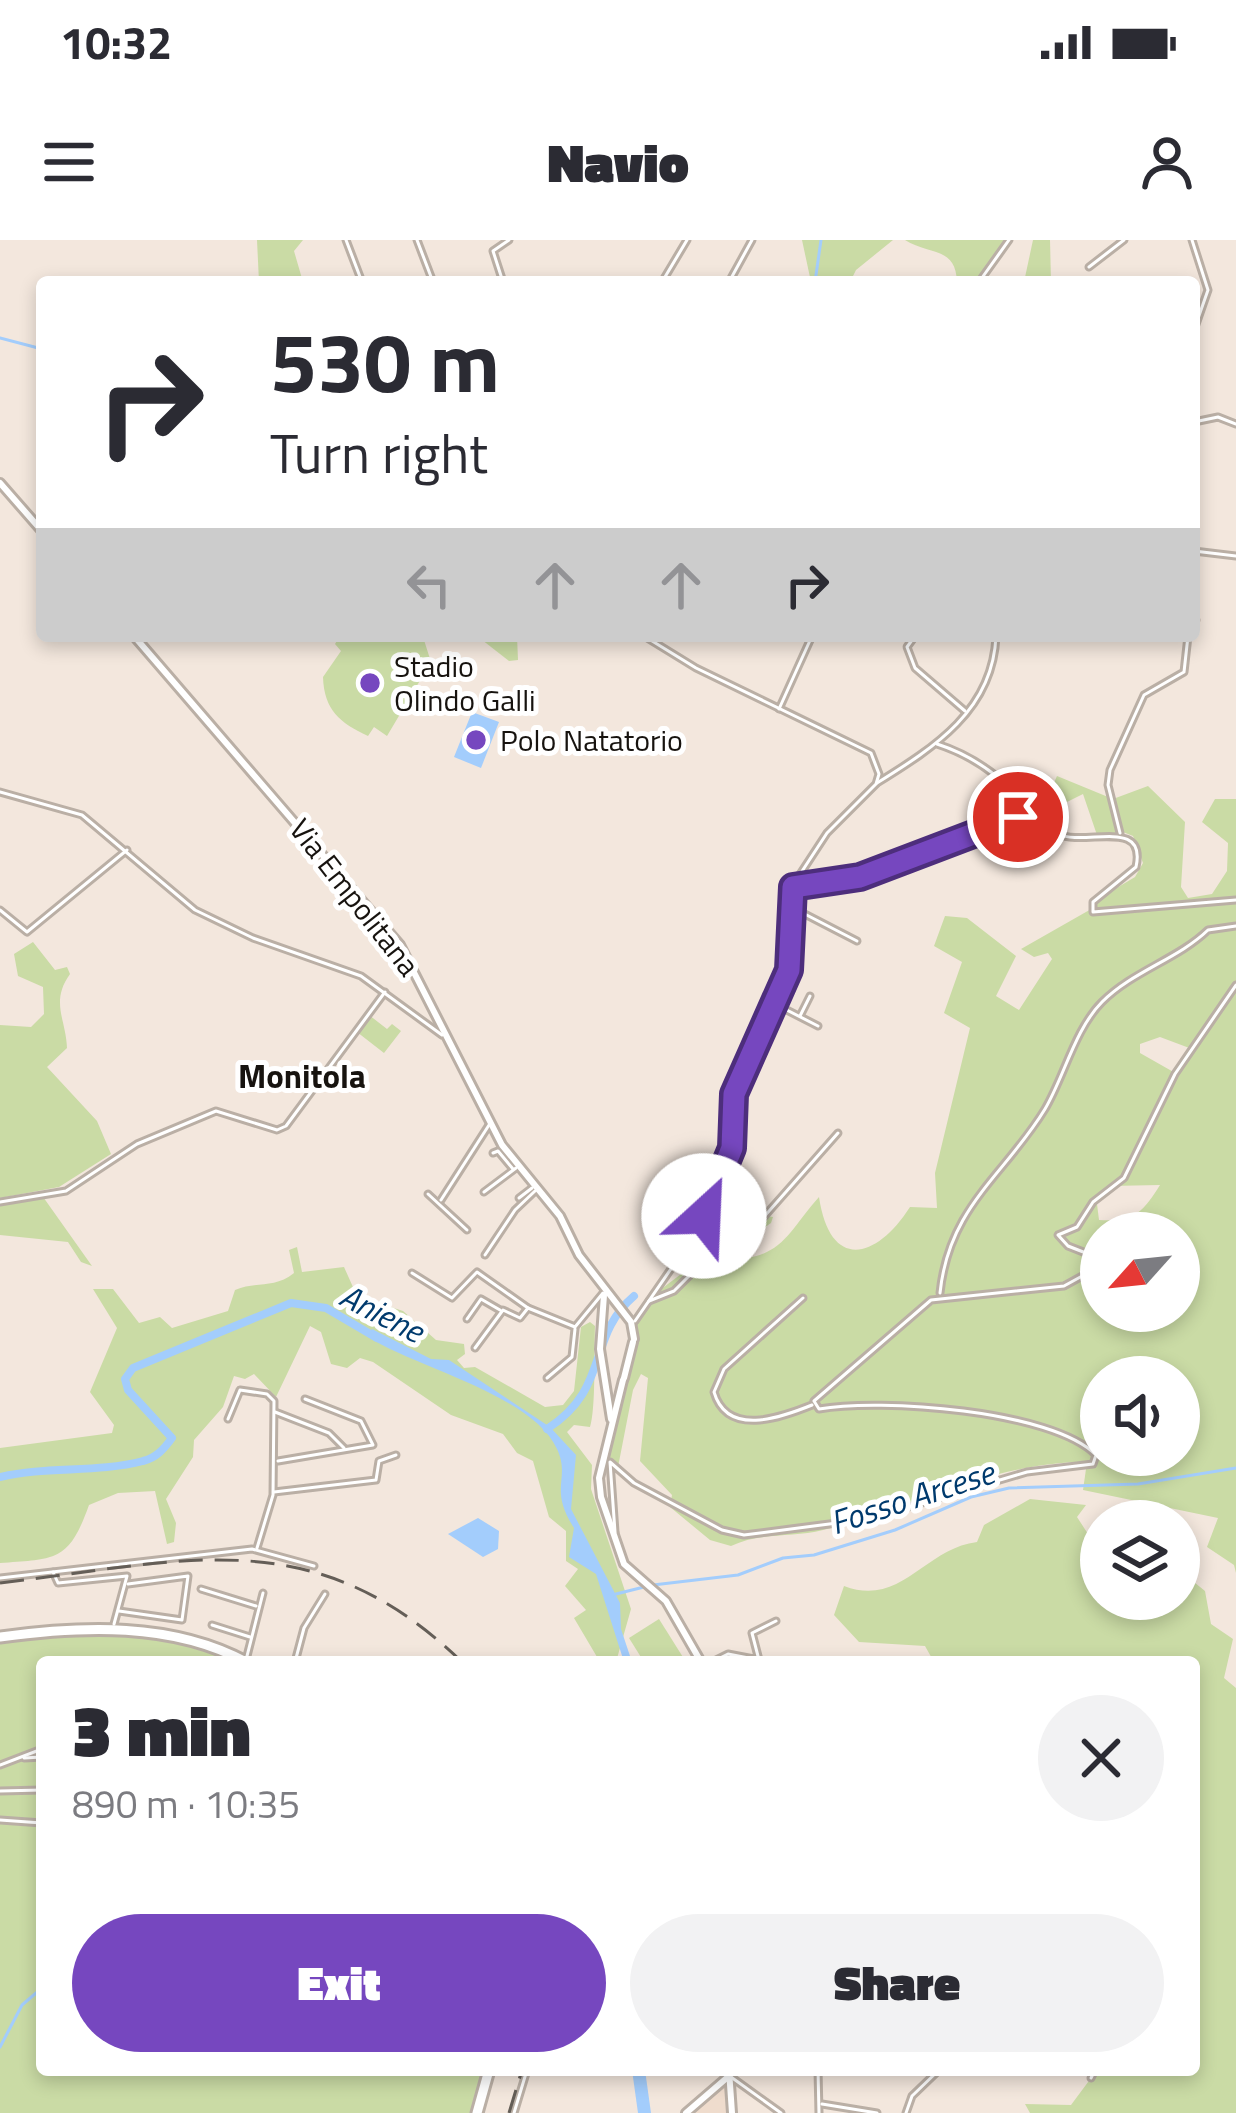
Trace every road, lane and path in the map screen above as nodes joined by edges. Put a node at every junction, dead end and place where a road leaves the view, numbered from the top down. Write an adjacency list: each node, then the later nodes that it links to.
1 (346, 240): 12 (street)
2 (417, 240): 13 (street)
3 (491, 240): 10 (street)
4 (509, 240): 10 (street)
5 (687, 240): 15 (street)
6 (752, 240): 16 (street)
7 (1009, 240): 17 (street)
8 (1124, 240): 11 (street)
9 (1192, 240): 18 (street)
10 (493, 250): 14 (street)
11 (1089, 267)
12 (360, 276)
13 (432, 276)
14 (501, 276)
15 (666, 276)
16 (732, 276)
17 (983, 276)
18 (1200, 312)
19 (1200, 421): 20 (street)
20 (1236, 424)
21 (0, 483): 22 (main road)
22 (36, 524)
23 (1200, 552): 24 (street)
24 (1236, 556)
25 (139, 642): 51 (main road, Via Empolitana)
26 (655, 642): 31 (street)
27 (809, 642): 31 (street)
28 (911, 642): 32 (street)
29 (996, 642): 32 (street)
30 (1187, 642): 37 (street)
31 (779, 709): 34 (street)
32 (966, 712): 33 (street)
33 (937, 744): 34 (street); 36 (street)
34 (876, 784): 39 (street)
35 (0, 792): 38 (street)
36 (1052, 832): 37 (street); 39 (street)
37 (1120, 834): 40 (street)
38 (127, 850): 42 (street); 46 (street)
39 (793, 887): 41 (street)
40 (1236, 900)
41 (794, 908): 44 (street); 48 (street)
42 (0, 910)
43 (1236, 926): 66 (street)
44 (857, 941)
45 (1236, 986): 66 (street)
46 (386, 991): 51 (street); 61 (street)
47 (810, 996): 49 (street)
48 (776, 1005): 49 (street); 68 (street)
49 (800, 1017): 50 (street)
50 (818, 1026)
51 (448, 1040): 52 (main road, Via Empolitana)
52 (490, 1124): 55 (main road, Via Empolitana); 60 (street)
53 (838, 1133): 68 (street)
54 (493, 1153): 55 (street)
55 (515, 1168): 56 (main road, Via Empolitana); 57 (street)
56 (535, 1189): 59 (street); 63 (street); 65 (main road, Via Empolitana)
57 (484, 1192)
58 (428, 1194): 60 (street)
59 (519, 1198)
60 (440, 1200): 62 (street)
61 (0, 1202)
62 (466, 1230)
63 (485, 1255)
64 (412, 1273): 70 (street)
65 (604, 1292): 69 (main road, Via Empolitana); 71 (main road); 75 (street)
66 (941, 1296): 81 (street)
67 (803, 1298): 81 (street)
68 (649, 1300): 74 (street)
69 (613, 1304): 71 (main road); 74 (main road, Via Empolitana)
70 (527, 1308): 72 (street); 75 (street)
71 (602, 1310): 78 (main road)
72 (502, 1311): 73 (street); 76 (street)
73 (467, 1318)
74 (631, 1323): 79 (main road)
75 (575, 1327): 77 (street)
76 (476, 1348)
77 (547, 1378)
78 (608, 1391): 79 (main road); 84 (main road)
79 (620, 1393): 84 (main road)
80 (305, 1399): 85 (street)
81 (814, 1405): 89 (street)
82 (275, 1412): 83 (street); 85 (street); 87 (street)
83 (228, 1419)
84 (611, 1426): 89 (main road)
85 (346, 1450): 87 (street)
86 (396, 1455): 88 (street)
87 (277, 1461): 88 (street)
88 (274, 1492): 90 (street)
89 (614, 1534): 110 (main road)
90 (252, 1549): 91 (street); 92 (street)
91 (314, 1566)
92 (52, 1570): 93 (street); 94 (street)
93 (0, 1578)
94 (128, 1584): 99 (street); 99 (street)
95 (201, 1589): 98 (street)
96 (262, 1593): 98 (street)
97 (325, 1594): 109 (street)
98 (256, 1606): 104 (street)
99 (119, 1611): 102 (street)
100 (776, 1621): 111 (street)
101 (212, 1625): 104 (street)
102 (113, 1632): 103 (main road); 106 (main road)
103 (0, 1636)
104 (251, 1637): 108 (street)
105 (236, 1650): 107 (street)
106 (236, 1656)
107 (242, 1656)
108 (247, 1656)
109 (297, 1656)
110 (698, 1656)
111 (758, 1656)
112 (36, 1751): 113 (street)
113 (17, 1757): 114 (street); 115 (street)
114 (36, 1757)
115 (0, 1765)
116 (36, 1790): 117 (street)
117 (0, 1791)
118 (0, 1820): 119 (street)
119 (36, 1822)
120 (487, 2076): 128 (main road)
121 (525, 2076): 129 (street)
122 (726, 2076): 130 (main road)
123 (729, 2076): 131 (main road)
124 (733, 2076): 132 (street)
125 (819, 2076): 127 (street)
126 (933, 2076): 135 (street)
127 (822, 2104): 133 (street); 134 (street)
128 (477, 2113)
129 (514, 2113)
130 (686, 2113)
131 (732, 2113)
132 (781, 2113)
133 (819, 2113)
134 (878, 2113)
135 (906, 2113)

